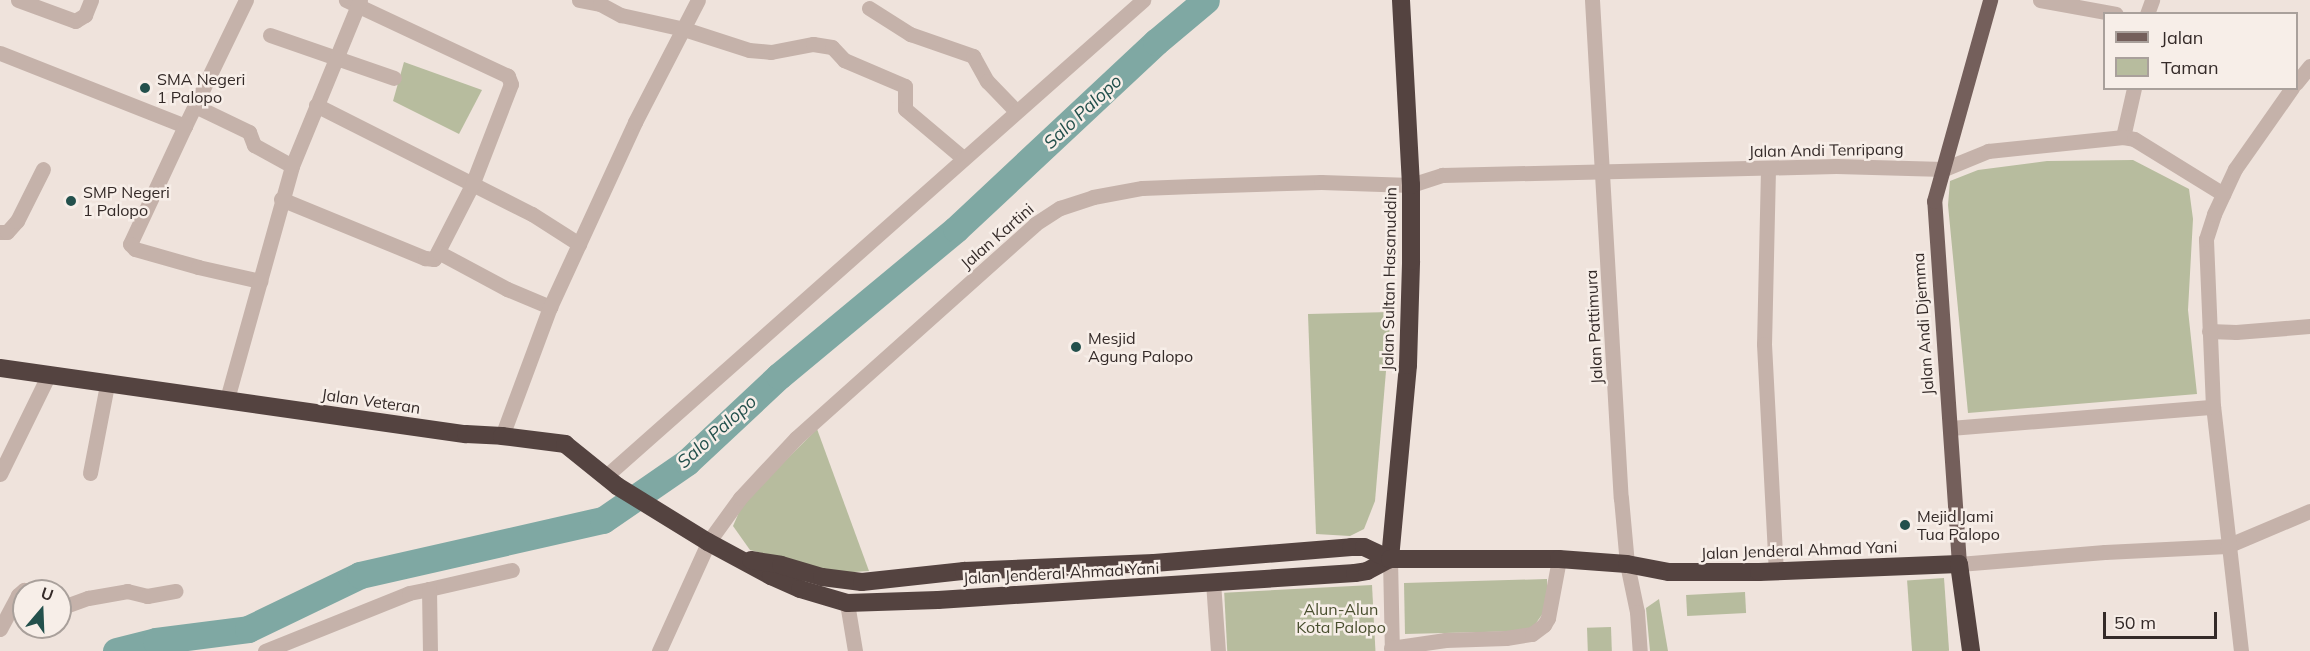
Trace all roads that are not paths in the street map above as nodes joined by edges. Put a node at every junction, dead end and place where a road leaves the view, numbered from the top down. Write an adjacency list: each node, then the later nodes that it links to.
1 (18, 0): 2 (street)
2 (91, 0)
3 (246, 0): 24 (street)
4 (579, 0): 14 (street)
5 (698, 0): 14 (street)
6 (1143, 0): 25 (street)
7 (1401, 0): 35 (highway, Jalan Sultan Hasanuddin)
8 (1592, 0): 33 (street, Jalan Pattimura)
9 (1990, 0): 32 (main road, Jalan Andi Djemma)
10 (2040, 0): 13 (street)
11 (354, 2): 17 (street); 34 (street)
12 (869, 8): 25 (street)
13 (2105, 12)
14 (684, 29): 28 (street); 39 (street)
15 (270, 35): 17 (street)
16 (0, 53): 26 (street)
17 (335, 59): 19 (street); 23 (street)
18 (2310, 66): 20 (street)
19 (394, 78)
20 (2299, 82)
21 (2134, 90): 27 (street)
22 (2293, 90): 36 (street)
23 (316, 105): 29 (street); 34 (street)
24 (195, 106): 26 (street); 29 (street)
25 (1016, 111): 28 (street)
26 (185, 126): 41 (street)
27 (2124, 137): 32 (street, Jalan Andi Tenripang); 36 (street)
28 (963, 158): 54 (street)
29 (292, 166): 37 (street)
30 (43, 169): 38 (street)
31 (1768, 169): 32 (street, Jalan Andi Tenripang); 33 (street, Jalan Andi Tenripang); 66 (street)
32 (1944, 169): 50 (main road, Jalan Andi Djemma)
33 (1603, 172): 35 (street, Jalan Andi Tenripang); 62 (street, Jalan Pattimura)
34 (472, 185): 39 (street); 40 (street)
35 (1411, 185): 56 (street, Jalan Kartini); 59 (highway, Jalan Sultan Hasanuddin)
36 (2223, 194): 44 (street)
37 (282, 199): 40 (street); 41 (street)
38 (0, 232)
39 (579, 244): 42 (street)
40 (438, 252): 42 (street)
41 (260, 281): 48 (street)
42 (550, 307): 51 (street)
43 (2310, 326): 44 (street)
44 (2209, 331): 49 (street)
45 (0, 368): 46 (highway, Jalan Veteran)
46 (48, 376): 47 (highway, Jalan Veteran); 53 (street)
47 (107, 386): 48 (highway, Jalan Veteran); 52 (street)
48 (227, 399): 51 (highway, Jalan Veteran)
49 (2213, 407): 50 (street); 57 (street)
50 (1950, 428): 63 (main road, Jalan Andi Djemma)
51 (502, 436): 54 (highway, Jalan Veteran)
52 (90, 473)
53 (0, 474)
54 (611, 481): 56 (highway, Jalan Veteran)
55 (2310, 511): 57 (street, Jalan Jenderal Ahmad Yani)
56 (708, 542): 58 (highway, Jalan Jenderal Ahmad Yani); 79 (street, Jalan Kartini)
57 (2227, 546): 63 (street, Jalan Jenderal Ahmad Yani); 84 (street)
58 (740, 559): 65 (highway, Jalan Jenderal Ahmad Yani); 72 (highway, Jalan Jenderal Ahmad Yani)
59 (1390, 559): 60 (highway, Jalan Jenderal Ahmad Yani); 61 (highway, Jalan Jenderal Ahmad Yani); 67 (highway, Jalan Jenderal Ahmad Yani); 76 (street)
60 (1559, 559): 62 (highway, Jalan Jenderal Ahmad Yani); 76 (street)
61 (1154, 563): 65 (highway, Jalan Jenderal Ahmad Yani); 68 (highway)
62 (1627, 564): 66 (highway, Jalan Jenderal Ahmad Yani); 82 (street, Jalan Pattimura)
63 (1959, 564): 66 (highway, Jalan Jenderal Ahmad Yani); 83 (highway, Jalan Andi Djemma)
64 (512, 570): 69 (street)
65 (964, 571): 71 (highway)
66 (1776, 571)
67 (1213, 582): 68 (highway, Jalan Jenderal Ahmad Yani); 81 (street)
68 (1156, 587): 71 (highway, Jalan Jenderal Ahmad Yani)
69 (429, 589): 77 (street); 78 (street)
70 (176, 591): 73 (street)
71 (965, 598): 72 (highway, Jalan Jenderal Ahmad Yani)
72 (847, 603): 80 (street)
73 (72, 604)
74 (12, 606): 75 (street)
75 (0, 629)
76 (1391, 649)
77 (265, 651)
78 (430, 651)
79 (659, 651)
80 (855, 651)
81 (1218, 651)
82 (1640, 651)
83 (1971, 651)
84 (2241, 651)

